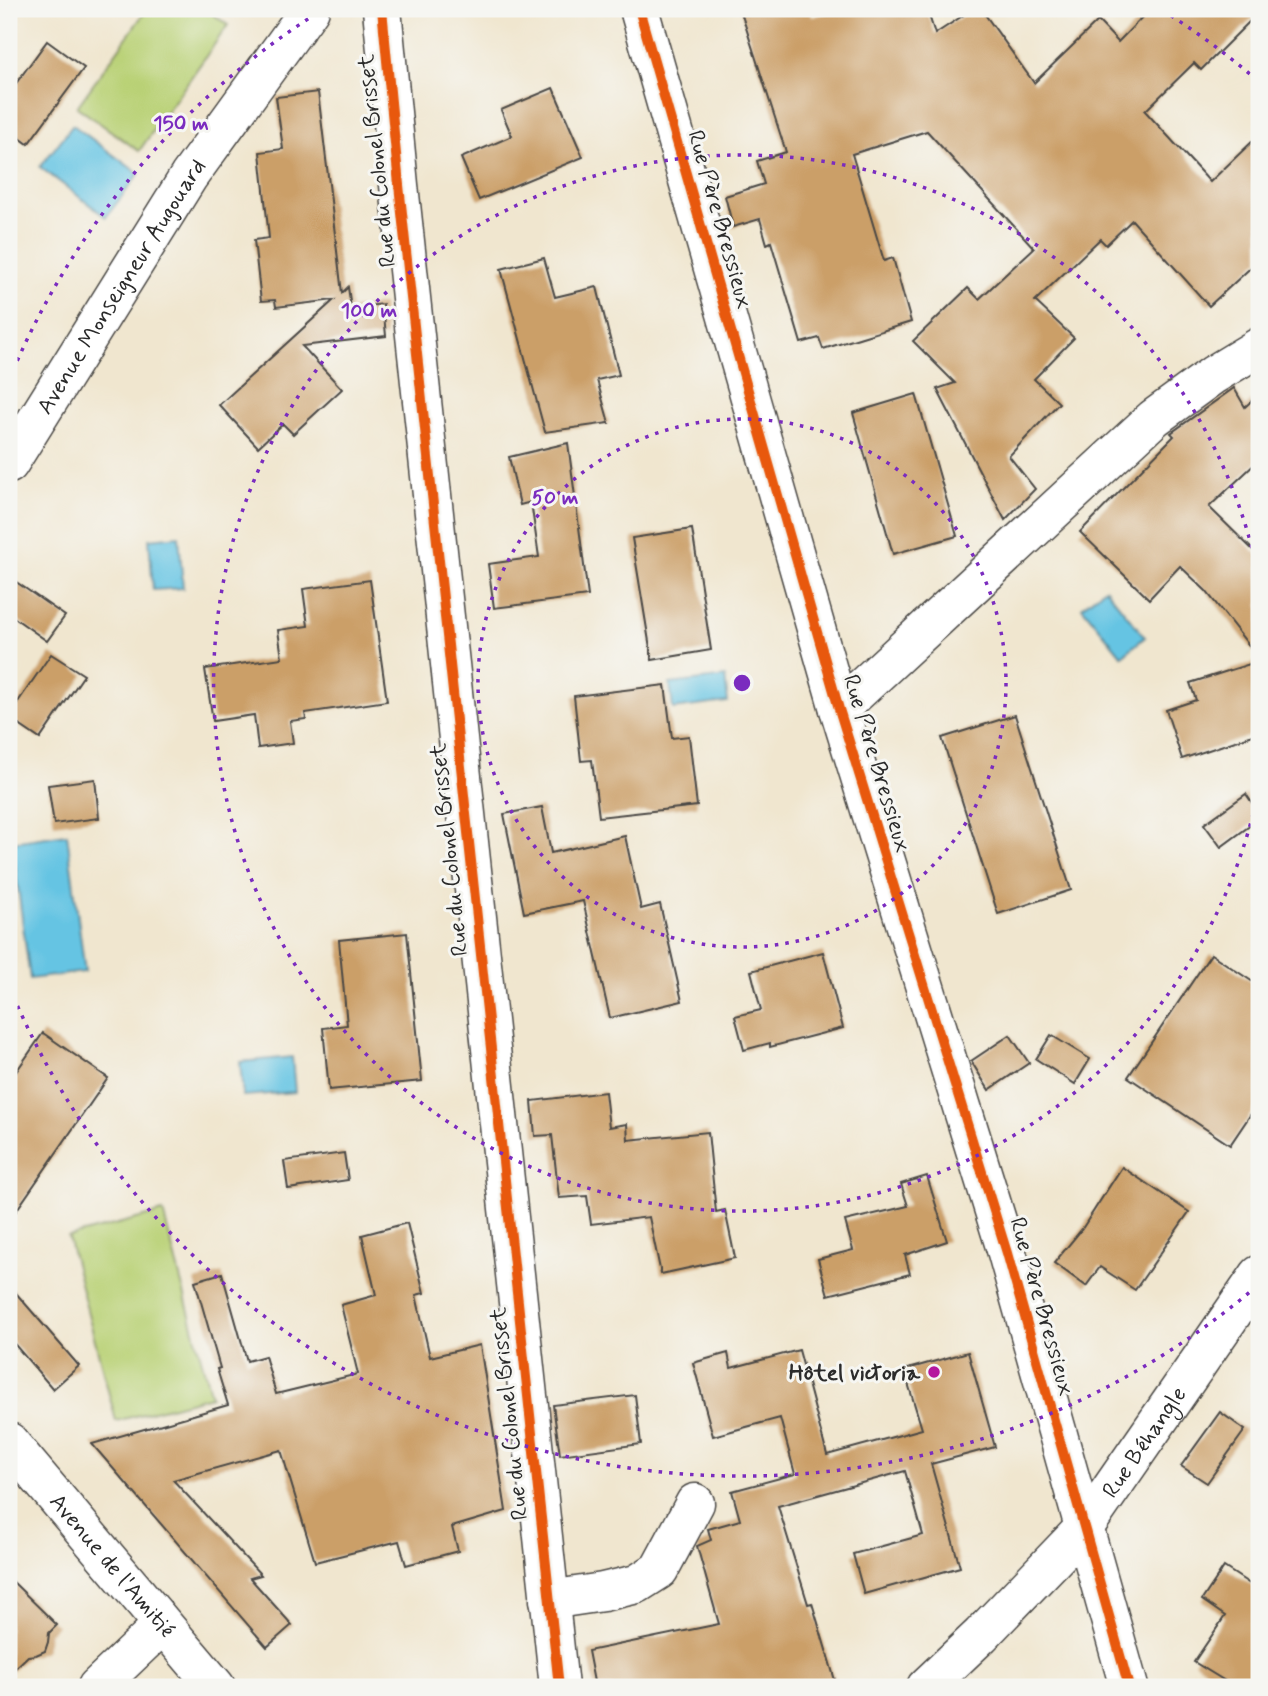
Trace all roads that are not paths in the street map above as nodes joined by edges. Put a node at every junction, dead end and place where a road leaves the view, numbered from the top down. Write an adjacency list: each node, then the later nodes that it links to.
1 (310, 9): 5 (street, Avenue Monseigneur Augouard)
2 (382, 9): 11 (street, Rue du Colonel Brisset)
3 (639, 9): 6 (street, Rue Père Bressieux)
4 (1259, 347): 6 (street)
5 (9, 464)
6 (839, 709): 10 (street, Rue Père Bressieux)
7 (1259, 1275): 10 (street, Rue Béhangle)
8 (9, 1442): 12 (street, Avenue de l'Amitié)
9 (695, 1503): 11 (street)
10 (1084, 1528): 16 (street, Rue Béhangle); 17 (street, Rue Père Bressieux)
11 (549, 1600): 15 (street, Rue du Colonel Brisset)
12 (162, 1625): 13 (street); 14 (street, Avenue de l'Amitié)
13 (97, 1687)
14 (216, 1687)
15 (559, 1687)
16 (926, 1687)
17 (1129, 1687)

